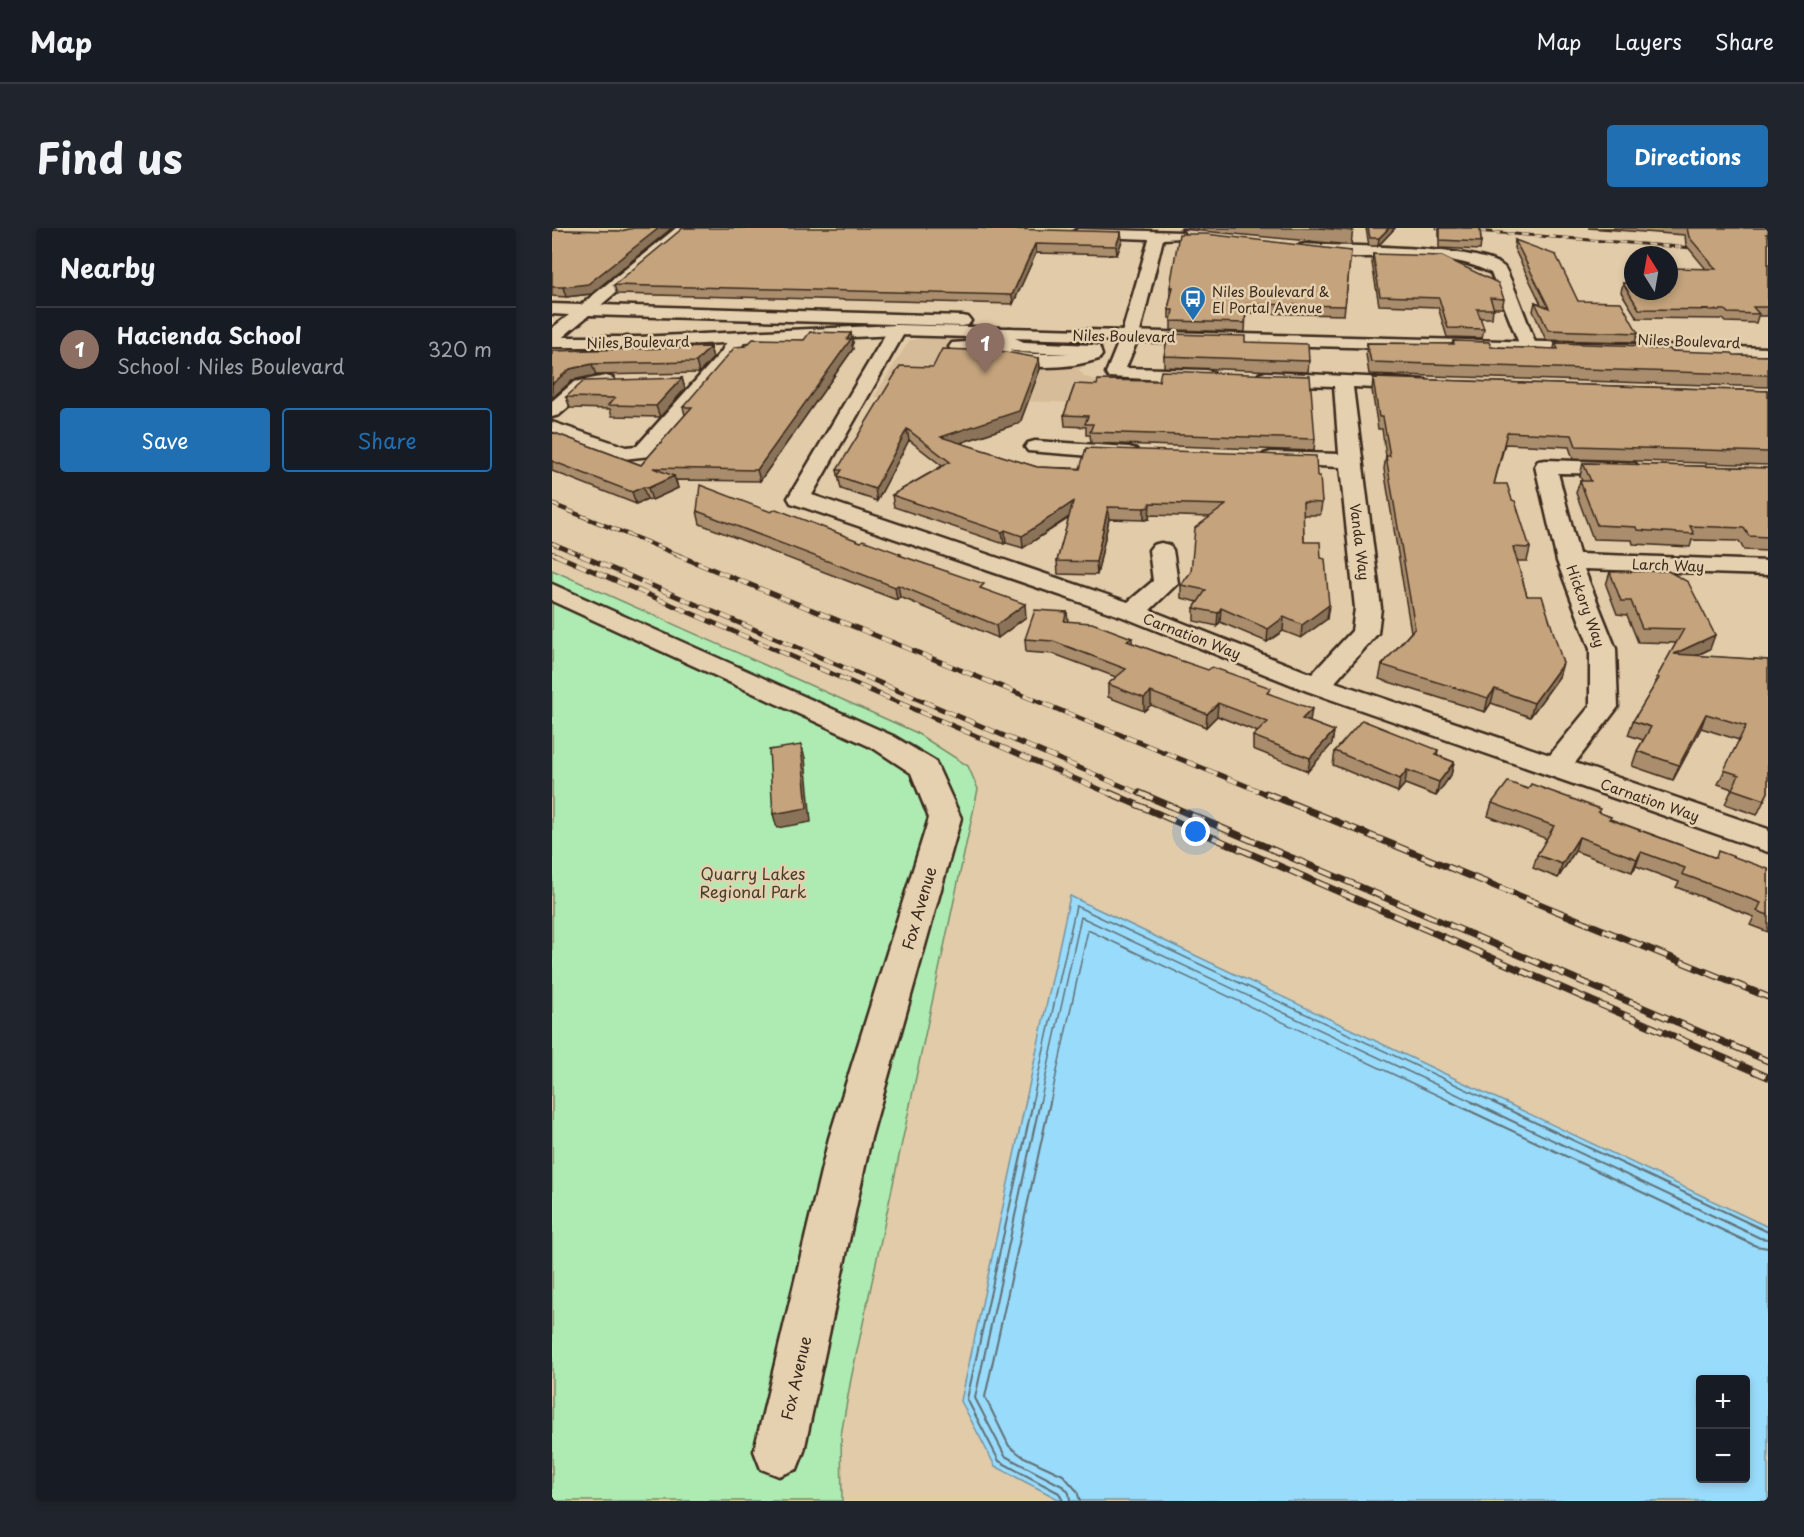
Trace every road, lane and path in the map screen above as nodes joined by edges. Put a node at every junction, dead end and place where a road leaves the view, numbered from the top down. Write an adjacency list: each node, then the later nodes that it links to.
1 (685, 228): 7 (street)
2 (1061, 232): 3 (street)
3 (1157, 235): 4 (street); 12 (street)
4 (1189, 235)
5 (1285, 246): 16 (street)
6 (552, 309): 7 (street, Niles Boulevard)
7 (593, 310): 8 (street, Niles Boulevard); 13 (street)
8 (962, 321): 9 (street, Niles Boulevard); 12 (street, Niles Boulevard)
9 (774, 326): 10 (street, Niles Boulevard); 14 (street)
10 (715, 330): 13 (street, Niles Boulevard); 14 (street)
11 (897, 330): 14 (street, Niles Boulevard); 15 (street, Niles Boulevard); 39 (street, Carnation Way)
12 (1131, 331): 15 (street, Niles Boulevard); 16 (street, Niles Boulevard); 20 (street)
13 (553, 336): 14 (street, Niles Boulevard)
14 (737, 339): 24 (street)
15 (1006, 340): 18 (street); 20 (street)
16 (1526, 342): 17 (street, Niles Boulevard); 19 (street, Niles Boulevard)
17 (1768, 343)
18 (958, 347)
19 (1768, 353)
20 (1118, 368): 21 (street)
21 (1223, 377)
22 (1247, 378): 25 (street)
23 (678, 381): 24 (street)
24 (705, 381): 29 (street)
25 (1343, 381): 27 (street); 33 (street, Vanda Way)
26 (620, 382): 28 (street)
27 (1437, 384)
28 (552, 411)
29 (552, 428)
30 (1035, 447): 31 (street)
31 (1148, 454)
32 (1255, 458): 33 (street)
33 (1350, 461): 40 (street, Vanda Way)
34 (1651, 469): 36 (street, Hickory Way)
35 (1161, 550): 39 (street)
36 (1569, 561): 37 (street, Larch Way); 41 (street, Hickory Way)
37 (1768, 568)
38 (552, 592): 43 (street, Fox Avenue)
39 (1131, 612): 40 (street, Carnation Way)
40 (1317, 685): 41 (street, Carnation Way)
41 (1555, 768): 42 (street, Carnation Way)
42 (1768, 841)
43 (779, 1451)

